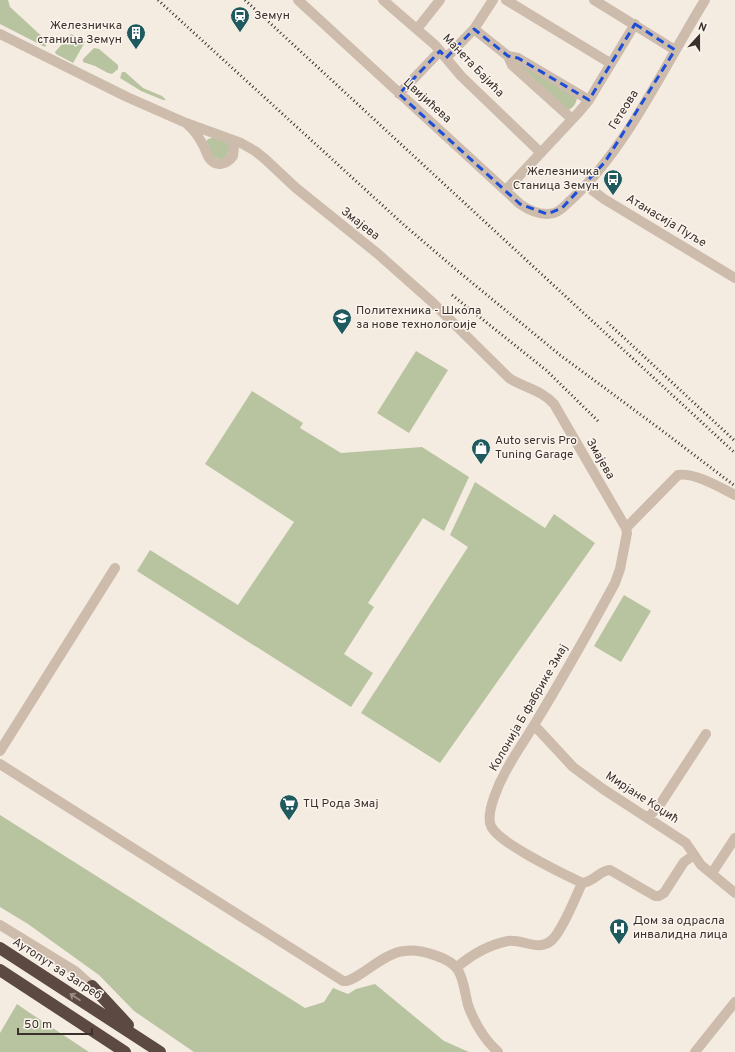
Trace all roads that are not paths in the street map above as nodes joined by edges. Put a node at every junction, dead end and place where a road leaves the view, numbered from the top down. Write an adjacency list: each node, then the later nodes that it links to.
1 (298, 0): 16 (street, Цвијићева)
2 (384, 0): 9 (street, Манета Бајића)
3 (440, 0): 9 (street)
4 (494, 0): 10 (street)
5 (506, 0): 15 (street)
6 (594, 0): 8 (street)
7 (705, 0): 12 (street, Гетеова)
8 (635, 24): 12 (street); 15 (street)
9 (417, 29): 13 (street, Манета Бајића)
10 (474, 29): 13 (street); 14 (street)
11 (0, 34): 19 (street, Змајева)
12 (675, 50): 26 (street, Гетеова)
13 (443, 54): 16 (street); 25 (street, Манета Бајића)
14 (508, 56): 17 (street); 18 (street)
15 (610, 64): 17 (street)
16 (399, 94): 27 (street, Цвијићева)
17 (589, 100): 18 (street)
18 (572, 119): 25 (street)
19 (186, 123): 20 (street, Змајева); 22 (street)
20 (216, 134): 21 (street, Змајева); 22 (street)
21 (230, 139): 23 (street); 24 (street, Змајева)
22 (202, 144): 23 (street)
23 (234, 151): 24 (street)
24 (255, 151): 31 (street, Змајева)
25 (541, 153): 27 (street)
26 (590, 182): 28 (street, Гетеова); 29 (street, Атанасија Пуље)
27 (506, 190): 28 (street, Цвијићева)
28 (544, 214)
29 (735, 278)
30 (735, 495): 31 (street)
31 (626, 528): 33 (street, Колонија Б фабрике Змај)
32 (115, 568): 35 (street)
33 (534, 725): 37 (street, Мирјане Коџић); 41 (street, Колонија Б фабрике Змај)
34 (706, 734): 37 (street)
35 (0, 751)
36 (0, 764): 45 (street)
37 (648, 818): 39 (street, Мирјане Коџић)
38 (735, 838): 40 (street)
39 (694, 855): 40 (street, Мирјане Коџић); 41 (street)
40 (712, 873): 42 (street, Мирјане Коџић)
41 (582, 883): 45 (street)
42 (735, 893)
43 (0, 925): 47 (street)
44 (0, 948): 49 (highway, Аутопут за Загреб, one-way to 44)
45 (456, 968): 52 (street)
46 (0, 970): 50 (highway)
47 (92, 986): 49 (highway)
48 (735, 1002): 53 (street)
49 (143, 1041): 51 (highway, Аутопут за Загреб)
50 (125, 1052)
51 (160, 1052)
52 (498, 1052)
53 (695, 1052)

